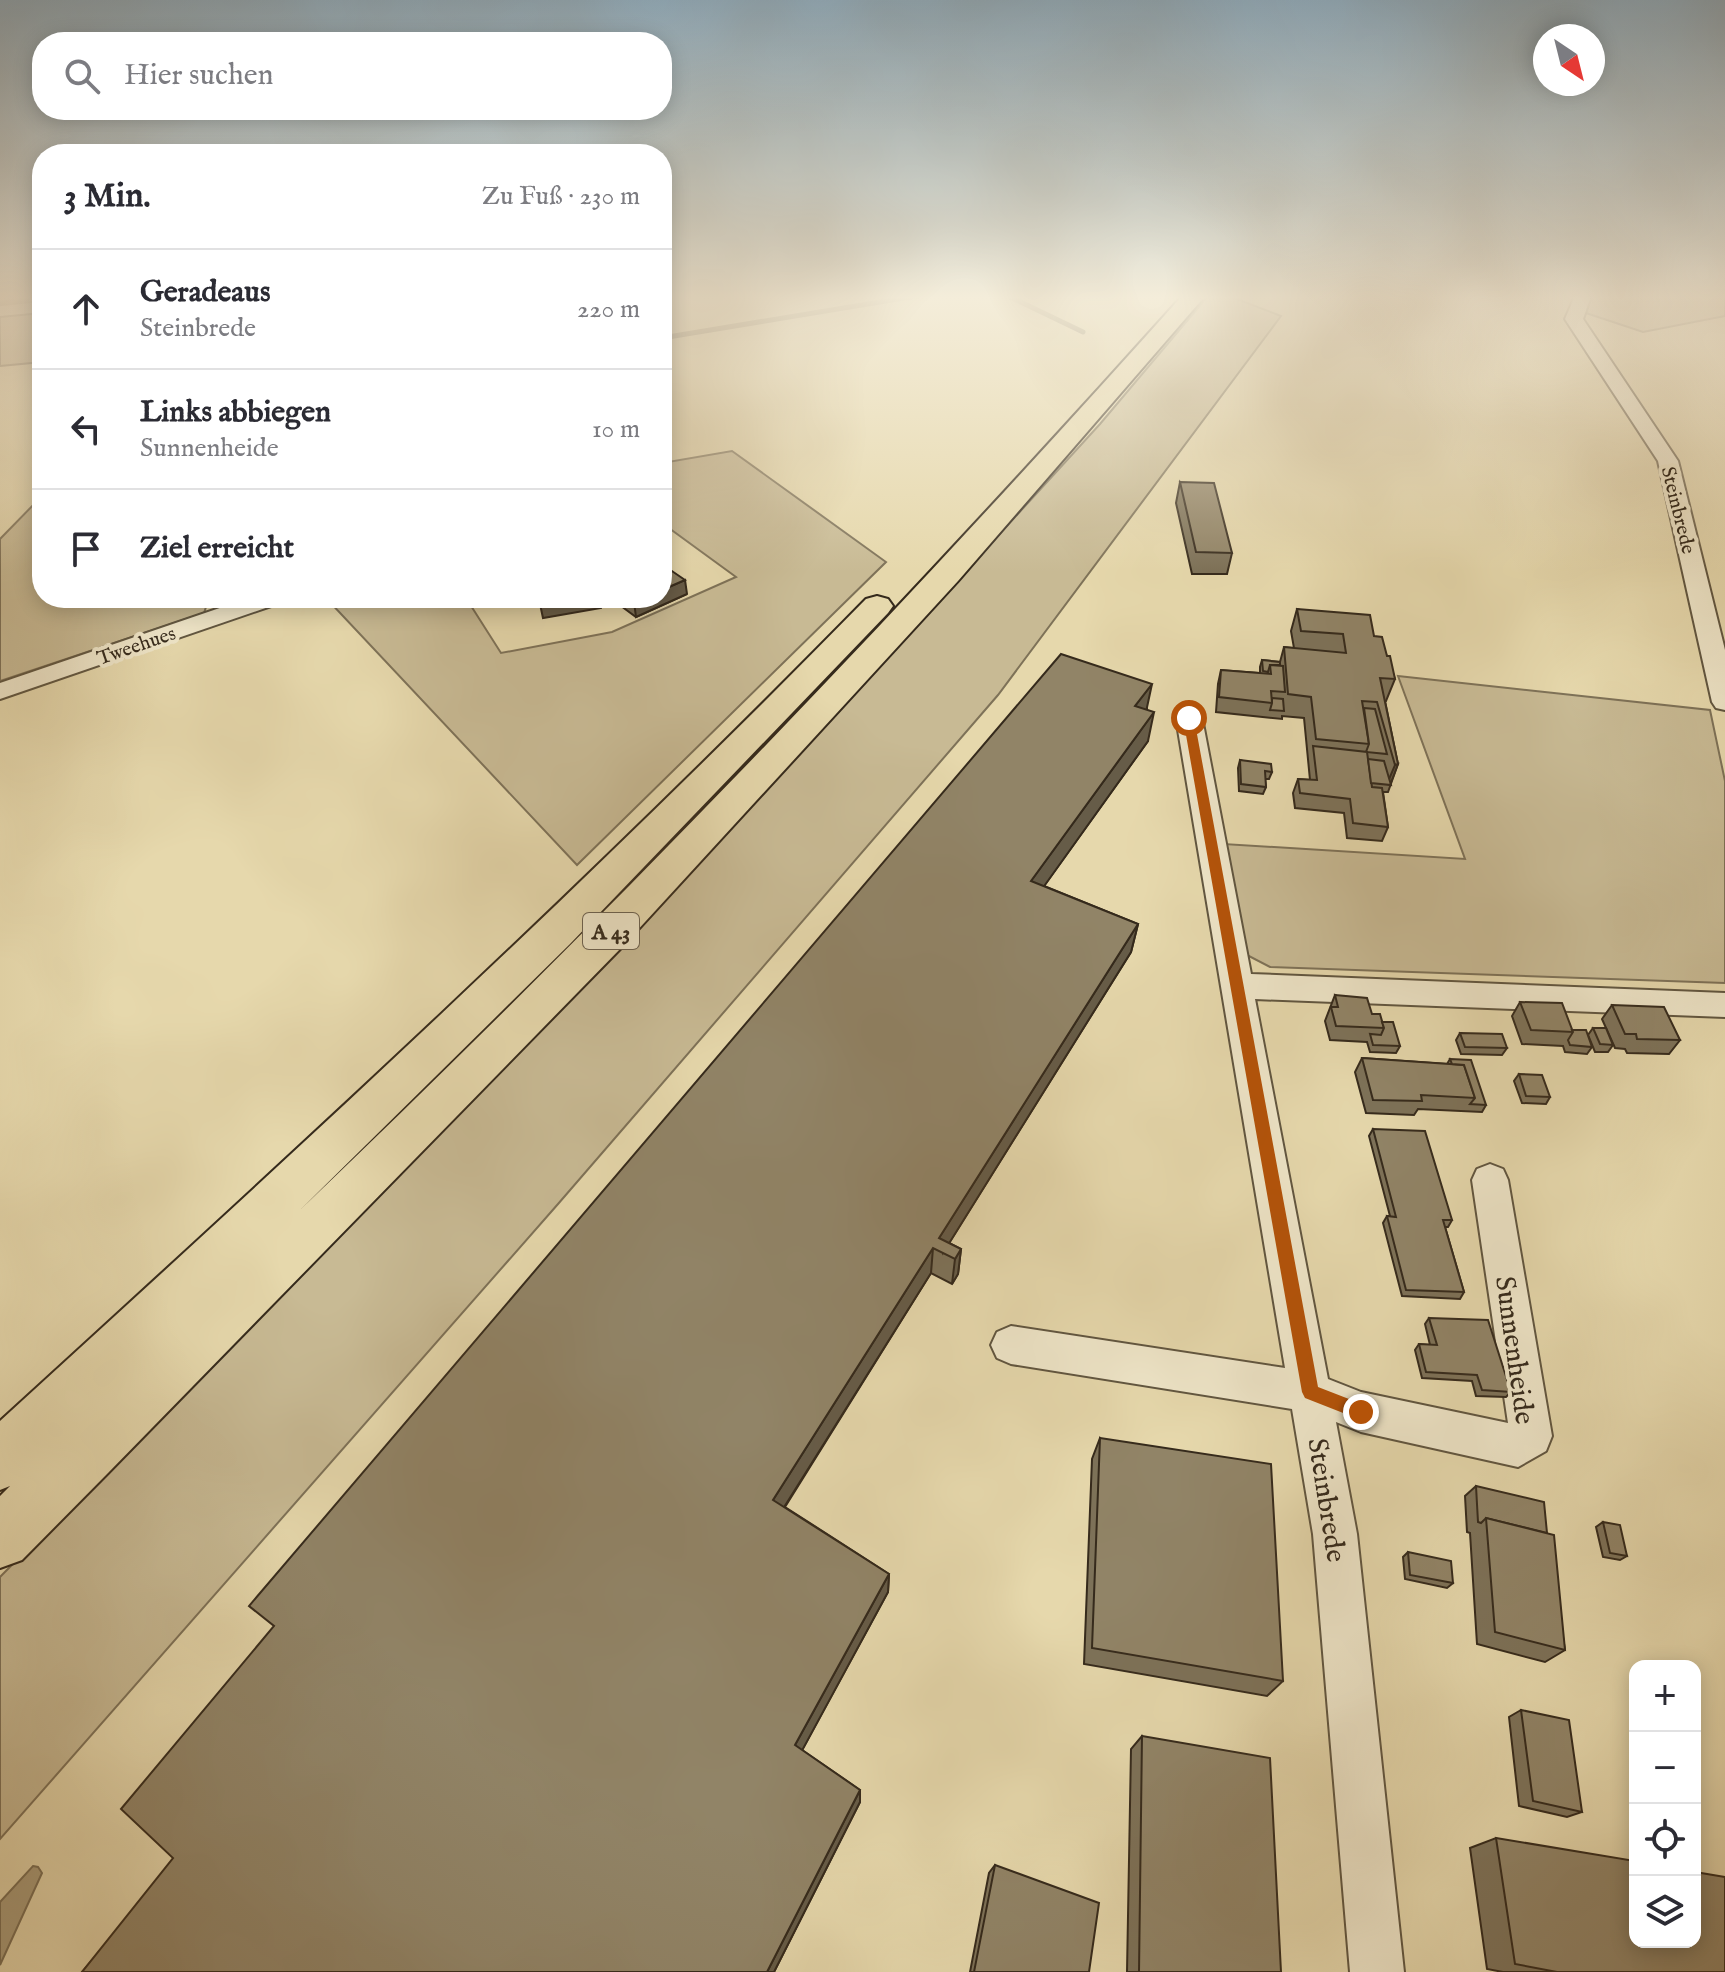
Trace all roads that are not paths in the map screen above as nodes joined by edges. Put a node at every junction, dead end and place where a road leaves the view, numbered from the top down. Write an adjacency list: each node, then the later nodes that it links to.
1 (1079, 388): 13 (highway, A 43)
2 (1112, 388): 14 (highway, A 43)
3 (1620, 388): 6 (street, Steinbrede)
4 (243, 608): 5 (street, Tweehues)
5 (0, 691)
6 (1725, 702)
7 (1189, 718): 8 (street, Steinbrede)
8 (1236, 986): 9 (street); 12 (street, Steinbrede)
9 (1725, 1005)
10 (1490, 1180): 12 (street, Sunnenheide)
11 (1011, 1345): 12 (street)
12 (1311, 1392): 15 (street, Steinbrede)
13 (0, 1461)
14 (0, 1538)
15 (1377, 1972)

